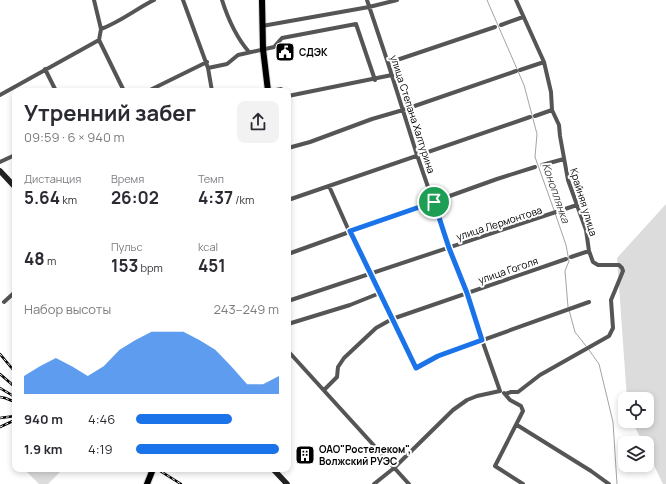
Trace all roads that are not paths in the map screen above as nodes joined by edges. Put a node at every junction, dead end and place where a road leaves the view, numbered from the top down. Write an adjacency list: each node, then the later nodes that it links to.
1 (94, 0): 14 (street)
2 (154, 0): 14 (street)
3 (183, 0): 18 (street)
4 (222, 0): 17 (street)
5 (262, 0): 12 (main road)
6 (367, 0): 9 (street, улица Степана Халтурина)
7 (397, 0): 9 (street)
8 (516, 0): 10 (street, Крайняя улица)
9 (369, 6): 12 (street); 20 (street, улица Степана Халтурина)
10 (523, 17): 11 (street); 19 (street, Крайняя улица)
11 (501, 25)
12 (262, 26): 16 (main road)
13 (495, 27): 20 (street)
14 (101, 29): 15 (street)
15 (99, 40): 22 (street); 28 (street)
16 (263, 49): 17 (street); 24 (street); 31 (main road)
17 (249, 52): 21 (street)
18 (206, 62): 21 (street); 29 (street)
19 (544, 62): 34 (street); 35 (street, Крайняя улица)
20 (388, 63): 23 (street, улица Степана Халтурина)
21 (208, 68): 30 (street)
22 (45, 69): 26 (street); 27 (street)
23 (392, 76): 24 (street); 34 (street, улица Степана Халтурина)
24 (375, 80): 33 (street)
25 (12, 88): 32 (street)
26 (12, 88)
27 (54, 88)
28 (123, 88)
29 (154, 88)
30 (211, 88)
31 (270, 88)
32 (0, 95)
33 (291, 95)
34 (403, 110): 36 (street); 37 (street, улица Степана Халтурина)
35 (552, 110): 37 (street); 39 (street, Крайняя улица)
36 (291, 147)
37 (417, 155): 45 (street); 47 (street, улица Степана Халтурина)
38 (12, 156): 40 (street)
39 (564, 159): 41 (street); 48 (street, Крайняя улица)
40 (0, 162)
41 (542, 165)
42 (535, 167): 47 (street)
43 (0, 171): 44 (main road)
44 (12, 184)
45 (329, 186): 46 (street); 49 (street)
46 (291, 199)
47 (434, 202): 49 (street); 50 (street, улица Степана Халтурина)
48 (577, 205): 50 (street, улица Лермонтова); 51 (street, Крайняя улица)
49 (350, 231): 52 (street); 53 (street)
50 (449, 248): 53 (street, улица Лермонтова); 55 (street, улица Степана Халтурина)
51 (589, 251): 55 (street, улица Гоголя); 66 (street, Крайняя улица)
52 (291, 253)
53 (371, 273): 54 (street); 57 (street, улица Лермонтова)
54 (380, 292): 60 (street); 61 (street)
55 (467, 293): 60 (street, улица Гоголя); 62 (street, улица Степана Халтурина)
56 (12, 295): 58 (street)
57 (291, 300)
58 (4, 302)
59 (589, 302): 62 (street)
60 (392, 319): 62 (street); 64 (street, улица Гоголя)
61 (291, 323)
62 (482, 340): 65 (street, улица Степана Халтурина)
63 (291, 354): 64 (street)
64 (324, 390): 68 (street)
65 (500, 391): 66 (street); 68 (street)
66 (505, 394): 67 (street)
67 (517, 425): 75 (street); 76 (street)
68 (394, 468): 73 (street); 74 (street)
69 (152, 472): 71 (main road)
70 (276, 472): 72 (main road)
71 (147, 484)
72 (287, 484)
73 (374, 484)
74 (409, 484)
75 (523, 484)
76 (609, 484)

